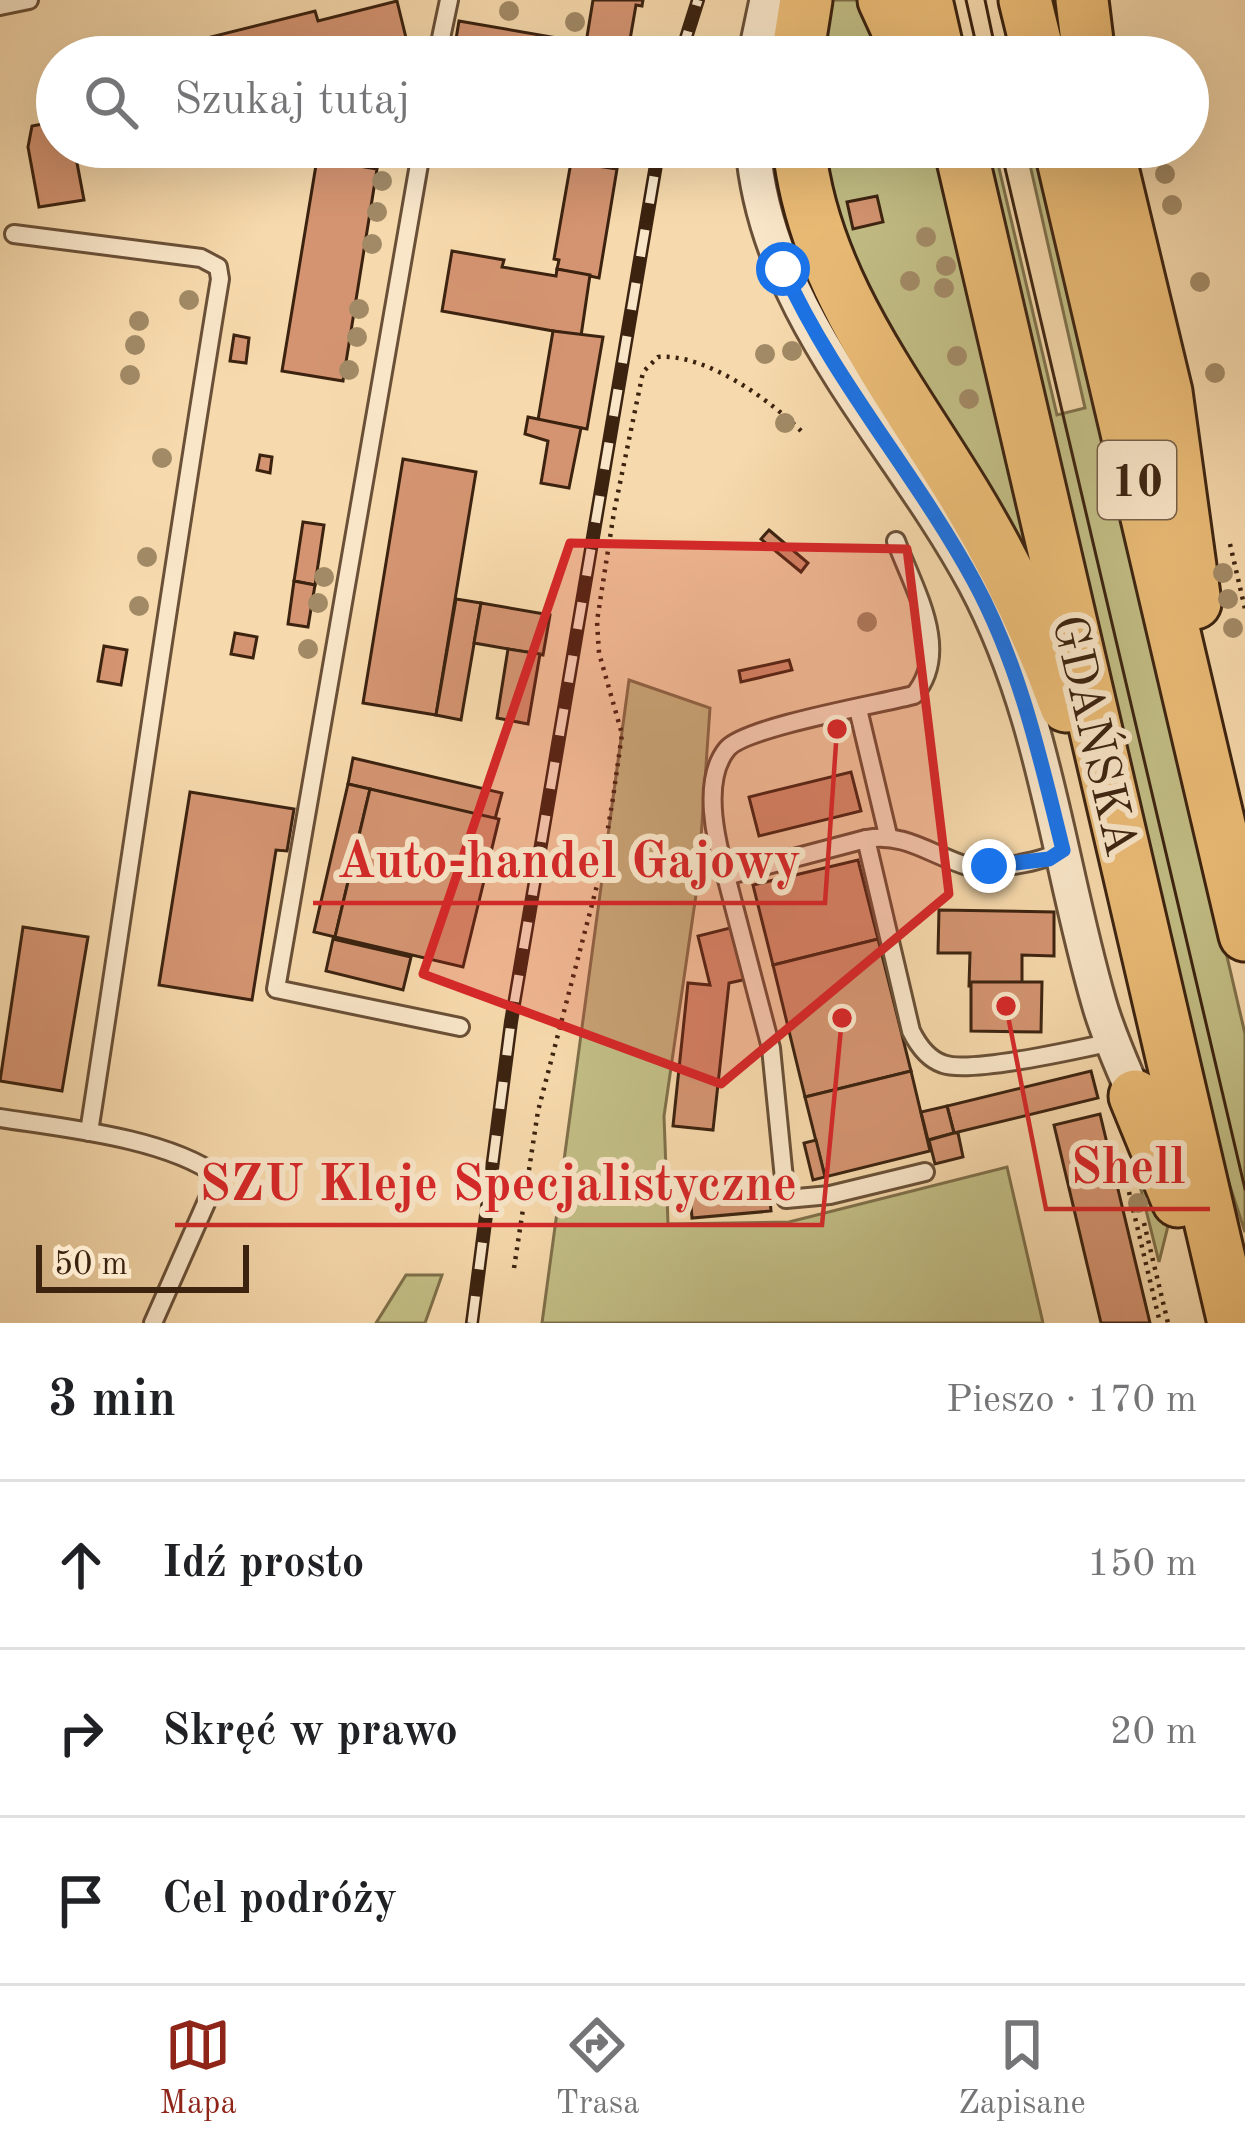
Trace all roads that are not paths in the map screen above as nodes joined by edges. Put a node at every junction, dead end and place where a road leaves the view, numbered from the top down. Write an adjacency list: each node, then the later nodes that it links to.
1 (29, 0): 8 (lane)
2 (449, 0): 9 (lane)
3 (767, 0): 10 (street)
4 (806, 0): 11 (main road)
5 (884, 0): 12 (main road)
6 (926, 0): 13 (main road)
7 (1082, 0): 14 (main road)
8 (0, 6)
9 (441, 36)
10 (759, 36)
11 (800, 36)
12 (900, 36)
13 (934, 36)
14 (1086, 36)
15 (418, 168): 32 (lane)
16 (779, 168): 27 (street)
17 (791, 168): 30 (main road)
18 (963, 168): 30 (main road, GDAŃSKA / 10)
19 (1065, 168): 24 (main road, GDAŃSKA / 10)
20 (1112, 168): 24 (main road)
21 (14, 235): 36 (lane)
22 (896, 541): 23 (lane)
23 (858, 709): 25 (lane); 29 (lane)
24 (1215, 812): 28 (main road, GDAŃSKA / 10)
25 (888, 835): 26 (lane); 27 (lane)
26 (866, 839): 29 (lane); 33 (lane)
27 (1063, 850): 33 (street)
28 (1236, 859): 31 (main road, GDAŃSKA / 10)
29 (726, 876): 37 (lane)
30 (1141, 921): 34 (main road, GDAŃSKA / 10)
31 (1245, 935)
32 (460, 1027)
33 (1112, 1042): 34 (street)
34 (1159, 1102): 38 (lane); 40 (main road, GDAŃSKA / 10)
35 (0, 1118): 36 (lane)
36 (89, 1132): 39 (lane)
37 (925, 1172)
38 (1238, 1254)
39 (154, 1323)
40 (1232, 1323)

